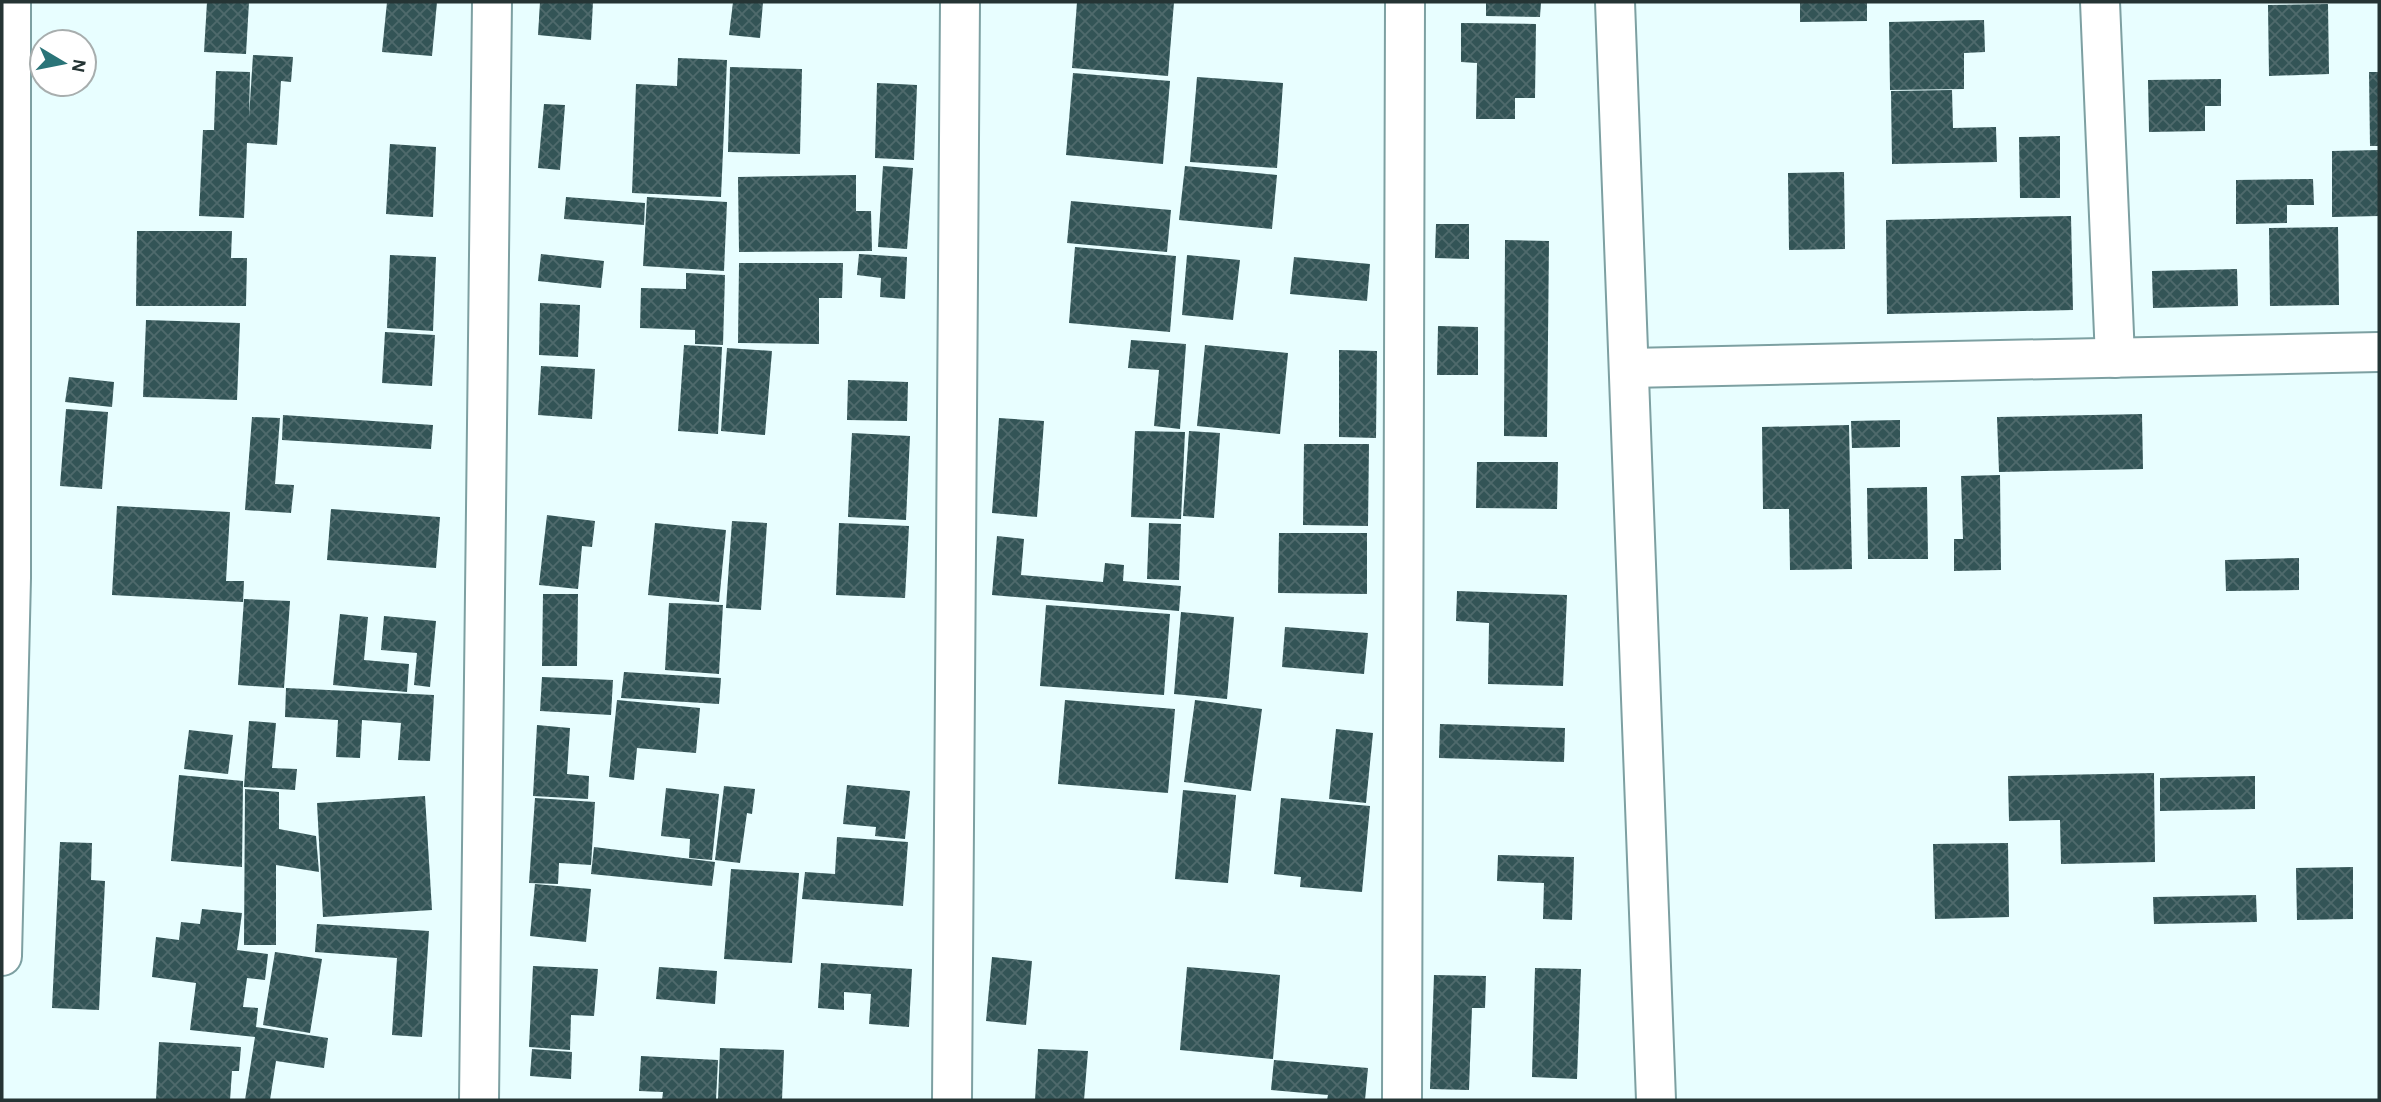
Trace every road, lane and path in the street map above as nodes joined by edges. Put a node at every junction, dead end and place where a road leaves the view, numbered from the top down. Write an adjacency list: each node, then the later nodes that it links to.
1 (11, 2): 10 (street)
2 (492, 2): 11 (street)
3 (961, 2): 12 (street)
4 (1405, 2): 13 (street)
5 (1615, 2): 9 (street)
6 (2100, 2): 8 (street)
7 (2379, 352): 8 (street)
8 (2115, 358): 9 (street)
9 (1629, 368): 14 (street)
10 (2, 956)
11 (479, 1100)
12 (952, 1100)
13 (1402, 1100)
14 (1656, 1100)

